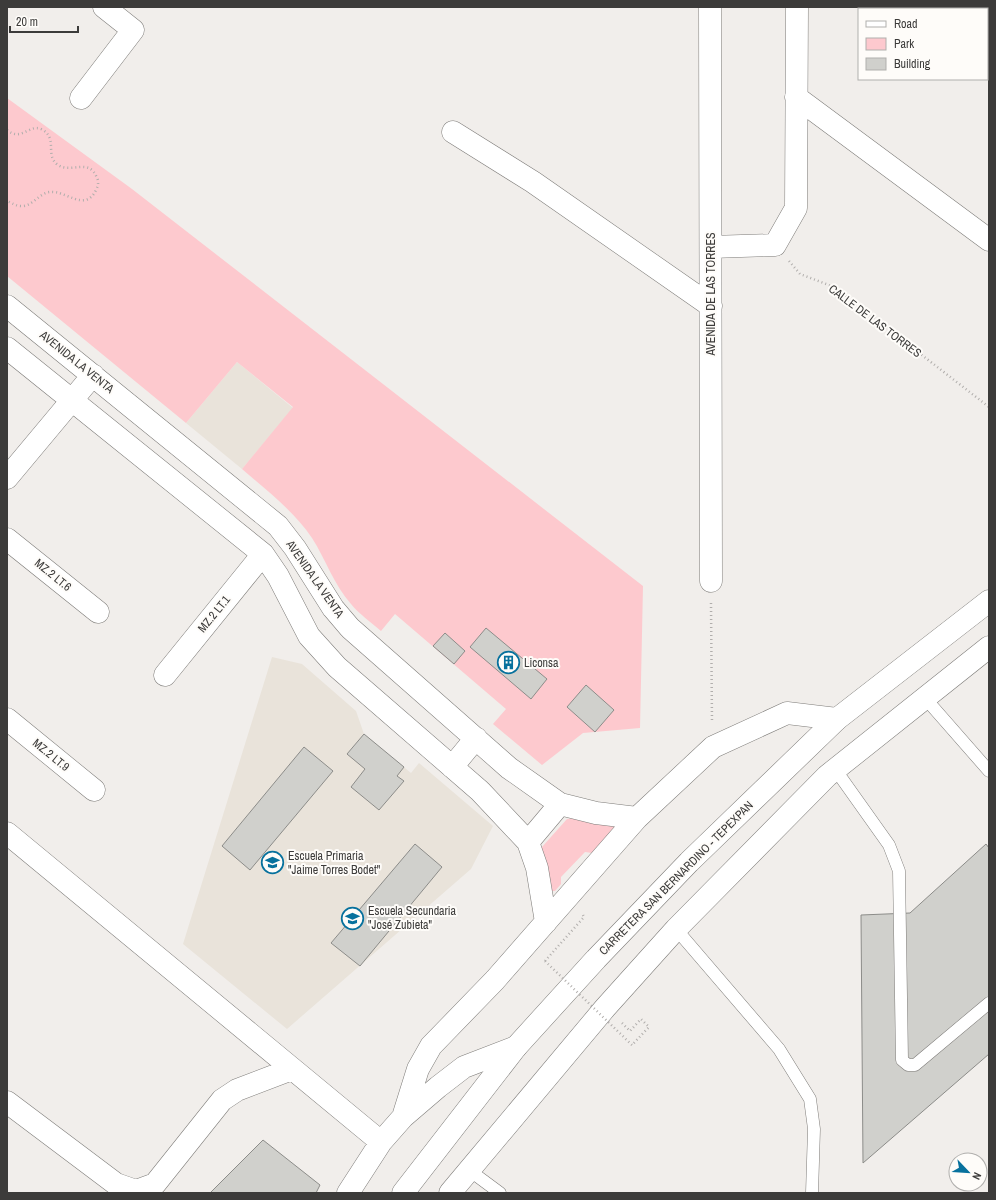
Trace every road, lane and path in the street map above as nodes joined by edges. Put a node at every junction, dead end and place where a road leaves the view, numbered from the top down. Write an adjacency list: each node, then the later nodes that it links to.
1 (104, 7): 4 (main road)
2 (710, 7): 11 (main road, AVENIDA DE LAS TORRES)
3 (797, 7): 5 (main road)
4 (81, 98)
5 (796, 98): 9 (main road); 10 (main road)
6 (7, 130): 8 (path)
7 (453, 132): 13 (main road)
8 (7, 201)
9 (989, 240)
10 (775, 245): 11 (main road); 17 (path, CALLE DE LAS TORRES)
11 (711, 247): 13 (main road, AVENIDA DE LAS TORRES)
12 (7, 306): 15 (main road, AVENIDA LA VENTA)
13 (712, 306): 21 (main road, AVENIDA DE LAS TORRES)
14 (7, 348): 16 (main road)
15 (93, 375): 16 (main road); 29 (main road, AVENIDA LA VENTA)
16 (72, 401): 18 (main road); 20 (main road)
17 (989, 407)
18 (7, 478)
19 (7, 539): 23 (main road, MZ.2 LT.6)
20 (263, 554): 25 (main road, MZ.2 LT.1); 31 (main road)
21 (711, 581): 30 (path)
22 (989, 601): 28 (main road, CARRETERA SAN BERNARDINO - TEPEXPAN)
23 (98, 612)
24 (989, 647): 26 (main road)
25 (165, 675)
26 (925, 698): 32 (main road); 33 (lane)
27 (7, 719): 34 (main road, MZ.2 LT.9)
28 (837, 719): 30 (main road); 44 (main road, CARRETERA SAN BERNARDINO - TEPEXPAN)
29 (476, 738): 31 (main road); 35 (main road, AVENIDA LA VENTA)
30 (713, 747): 36 (main road)
31 (452, 767): 38 (main road)
32 (835, 769): 41 (main road); 42 (lane)
33 (989, 771)
34 (94, 790)
35 (560, 804): 36 (main road, AVENIDA LA VENTA); 38 (main road)
36 (637, 818): 40 (main road)
37 (7, 833): 45 (main road)
38 (528, 842): 40 (main road)
39 (584, 917): 43 (path, bridge)
40 (546, 922): 47 (main road)
41 (676, 929): 49 (main road); 54 (lane)
42 (989, 1003)
43 (630, 1031)
44 (516, 1047): 47 (main road); 51 (main road, CARRETERA SAN BERNARDINO - TEPEXPAN)
45 (292, 1069): 46 (main road); 48 (main road)
46 (7, 1102)
47 (403, 1118): 48 (main road)
48 (381, 1142): 50 (main road)
49 (469, 1170): 52 (main road); 53 (lane)
50 (348, 1193)
51 (403, 1193)
52 (450, 1193)
53 (500, 1193)
54 (812, 1193)

